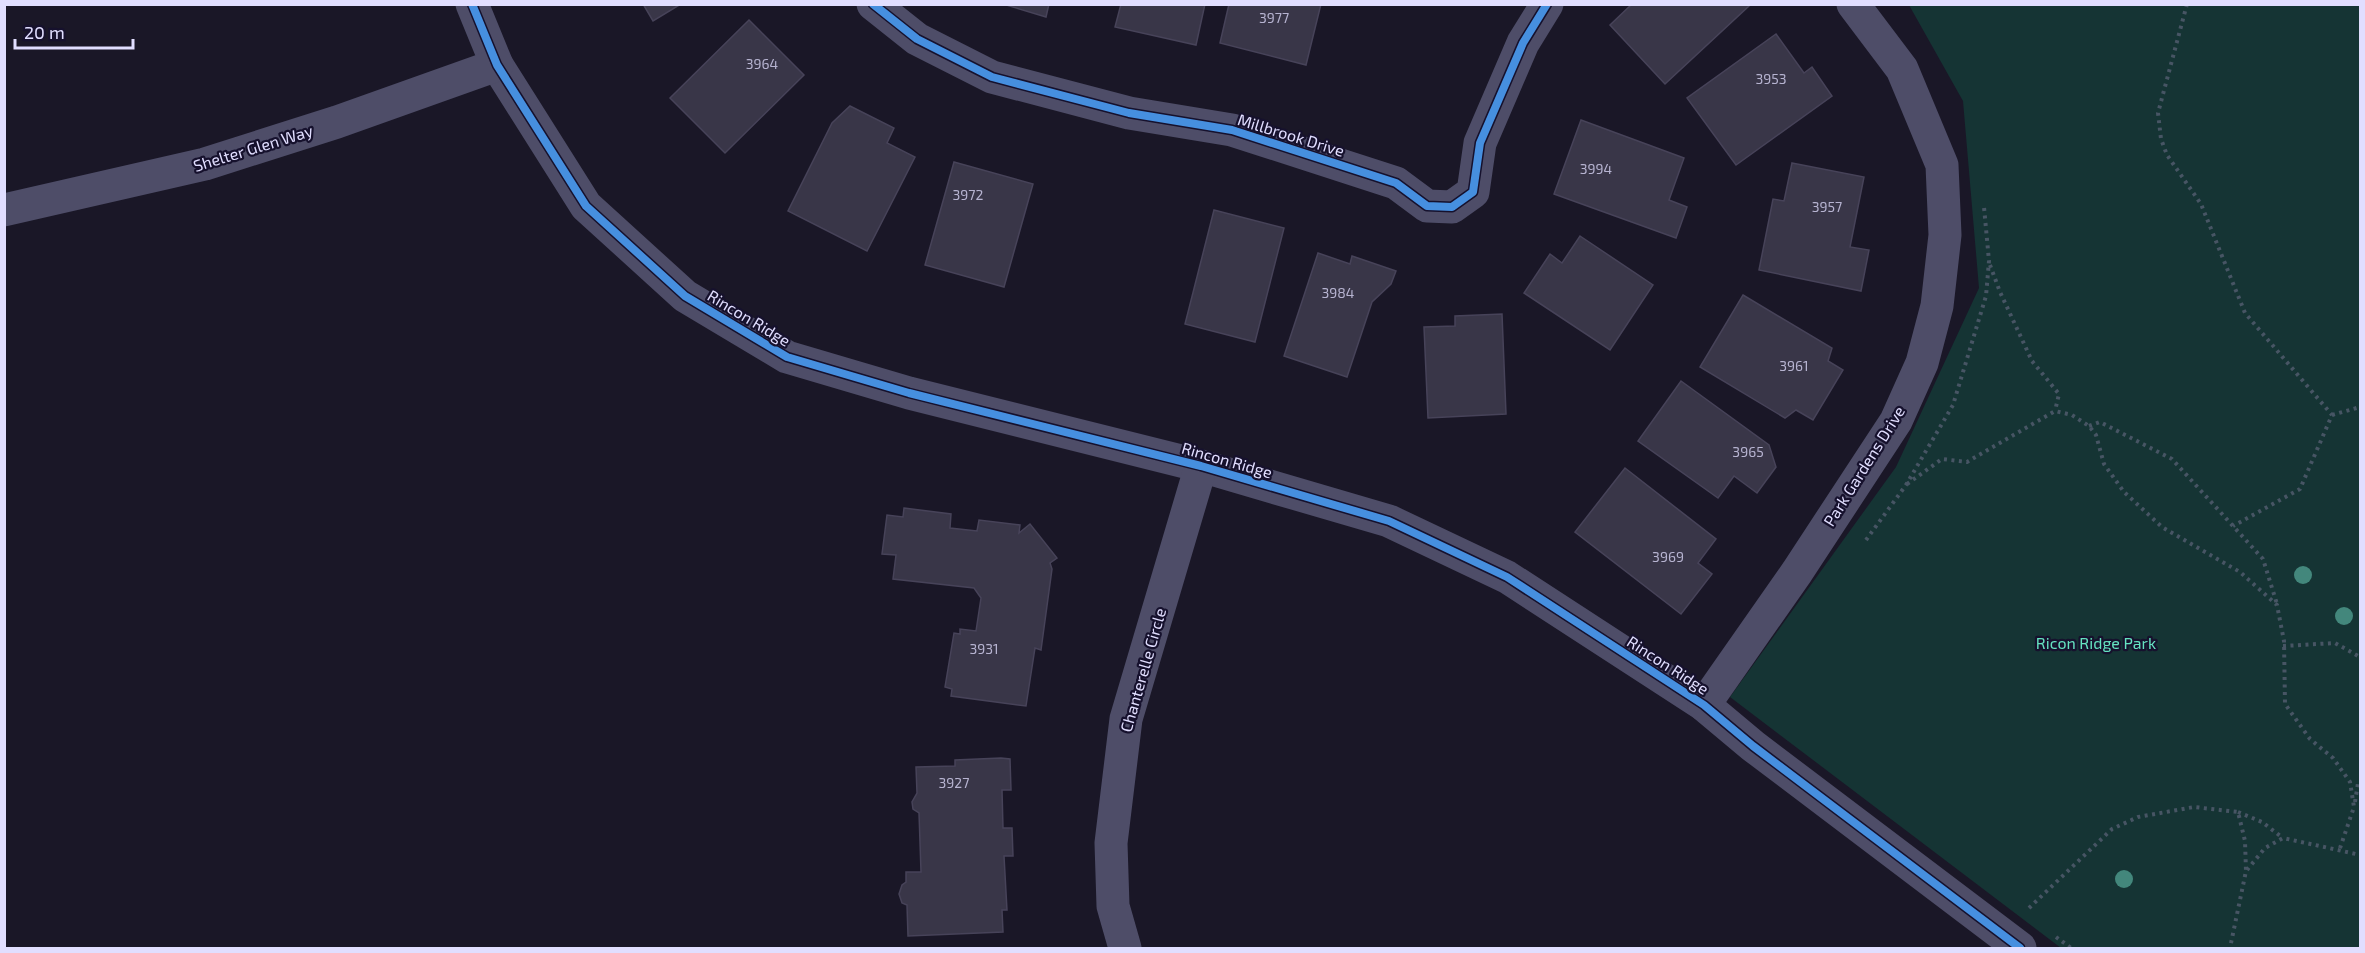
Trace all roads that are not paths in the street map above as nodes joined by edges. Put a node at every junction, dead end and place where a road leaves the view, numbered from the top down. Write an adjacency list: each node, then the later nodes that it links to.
1 (472, 4): 5 (street, Rincon Ridge)
2 (873, 4): 3 (street, Millbrook Drive)
3 (1547, 4)
4 (1853, 4): 8 (street, Park Gardens Drive)
5 (497, 65): 6 (street, Shelter Glen Way); 7 (street, Rincon Ridge)
6 (4, 210)
7 (1202, 466): 8 (street, Rincon Ridge); 10 (street, Chanterelle Circle)
8 (1704, 705): 9 (street, Rincon Ridge)
9 (2011, 941)
10 (1125, 948)

